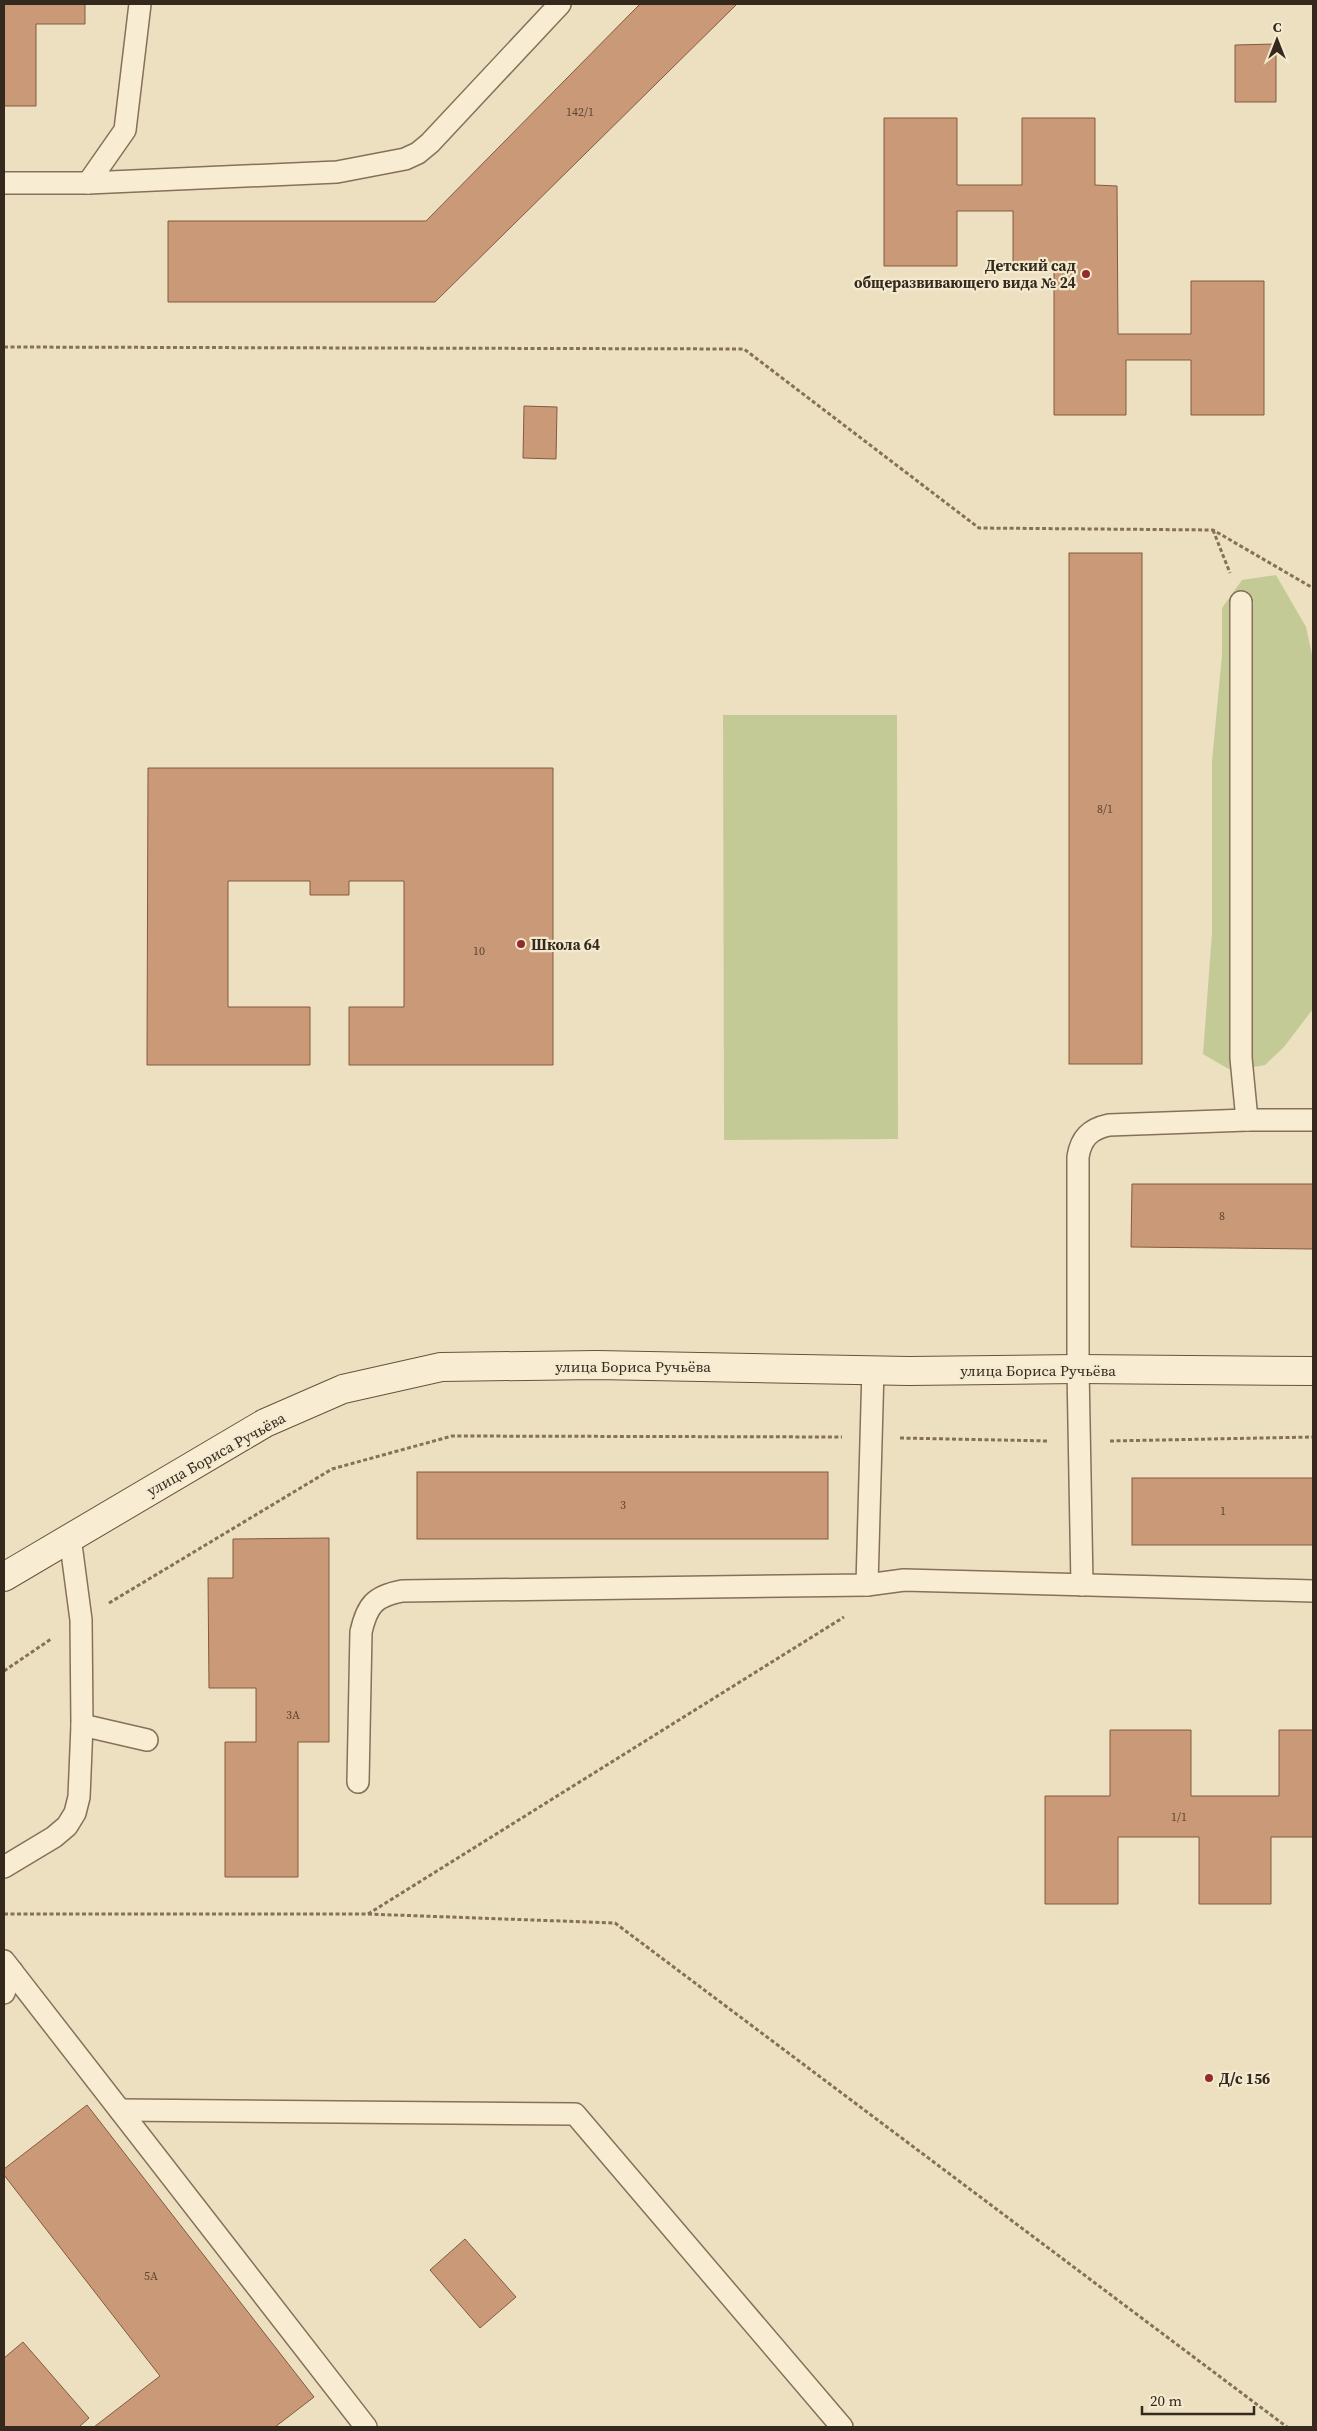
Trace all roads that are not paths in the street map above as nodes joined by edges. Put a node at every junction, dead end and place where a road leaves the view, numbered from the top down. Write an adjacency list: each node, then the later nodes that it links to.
1 (140, 4): 4 (lane)
2 (560, 4): 4 (lane)
3 (4, 183): 4 (lane)
4 (88, 183)
5 (1241, 602): 6 (lane)
6 (1247, 1120): 7 (lane); 8 (lane)
7 (1313, 1120)
8 (1078, 1368): 9 (street, улица Бориса Ручьёва); 10 (street, улица Бориса Ручьёва); 14 (lane)
9 (873, 1369): 11 (street, улица Бориса Ручьёва); 13 (lane)
10 (1313, 1371)
11 (70, 1538): 12 (street, улица Бориса Ручьёва); 16 (lane)
12 (4, 1577)
13 (866, 1584): 14 (lane); 18 (lane)
14 (1082, 1584): 15 (lane)
15 (1313, 1591)
16 (82, 1725): 17 (lane); 19 (lane)
17 (147, 1740)
18 (358, 1782)
19 (4, 1867)
20 (8, 1966): 21 (lane); 22 (lane)
21 (4, 1993)
22 (120, 2110): 23 (lane); 24 (lane)
23 (358, 2424)
24 (842, 2427)

